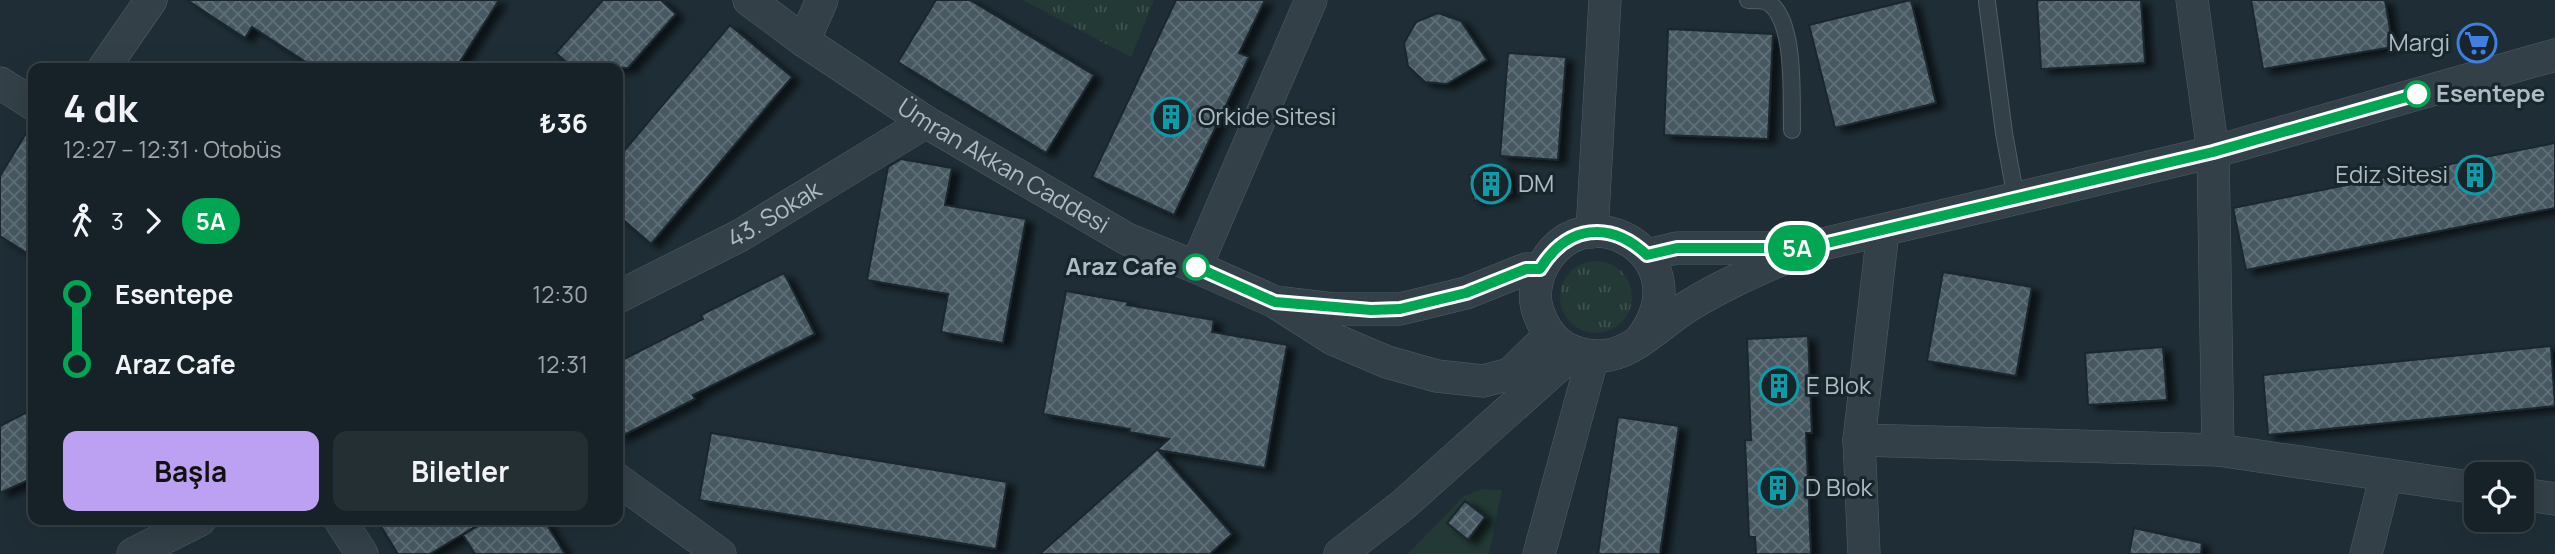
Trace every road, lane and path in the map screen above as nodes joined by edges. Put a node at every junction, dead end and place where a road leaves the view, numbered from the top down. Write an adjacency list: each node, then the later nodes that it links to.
1 (151, 0): 11 (street)
2 (749, 0): 9 (street, Ümran Akkan Caddesi)
3 (822, 0): 9 (street)
4 (1311, 0): 20 (street)
5 (1605, 0): 17 (street)
6 (1748, 0): 13 (lane)
7 (2192, 0): 14 (street)
8 (1987, 2): 15 (lane)
9 (804, 41): 12 (street, Ümran Akkan Caddesi)
10 (2555, 55): 14 (street)
11 (107, 63)
12 (926, 122): 20 (street, Ümran Akkan Caddesi); 22 (street, 43. Sokak)
13 (1792, 130)
14 (2213, 152): 15 (street); 27 (street)
15 (2016, 199): 16 (street)
16 (1883, 231): 18 (street); 26 (street)
17 (1592, 232): 19 (street); 21 (street)
18 (1806, 248): 19 (street); 24 (street)
19 (1647, 255): 24 (street)
20 (1196, 267): 23 (street, Ümran Akkan Caddesi)
21 (1540, 269): 23 (street); 25 (street)
22 (623, 294)
23 (1275, 302): 25 (street)
24 (1640, 340): 25 (street)
25 (1572, 348): 38 (street); 39 (street)
26 (1859, 440): 27 (street); 40 (street)
27 (2218, 450): 28 (street)
28 (2386, 475): 30 (street); 41 (street)
29 (623, 484): 37 (street)
30 (2464, 486)
31 (2534, 496): 32 (street)
32 (2555, 499)
33 (185, 525): 35 (street)
34 (343, 525): 36 (street)
35 (133, 554)
36 (362, 554)
37 (720, 554)
38 (1340, 554)
39 (1539, 554)
40 (1864, 554)
41 (2366, 554)

